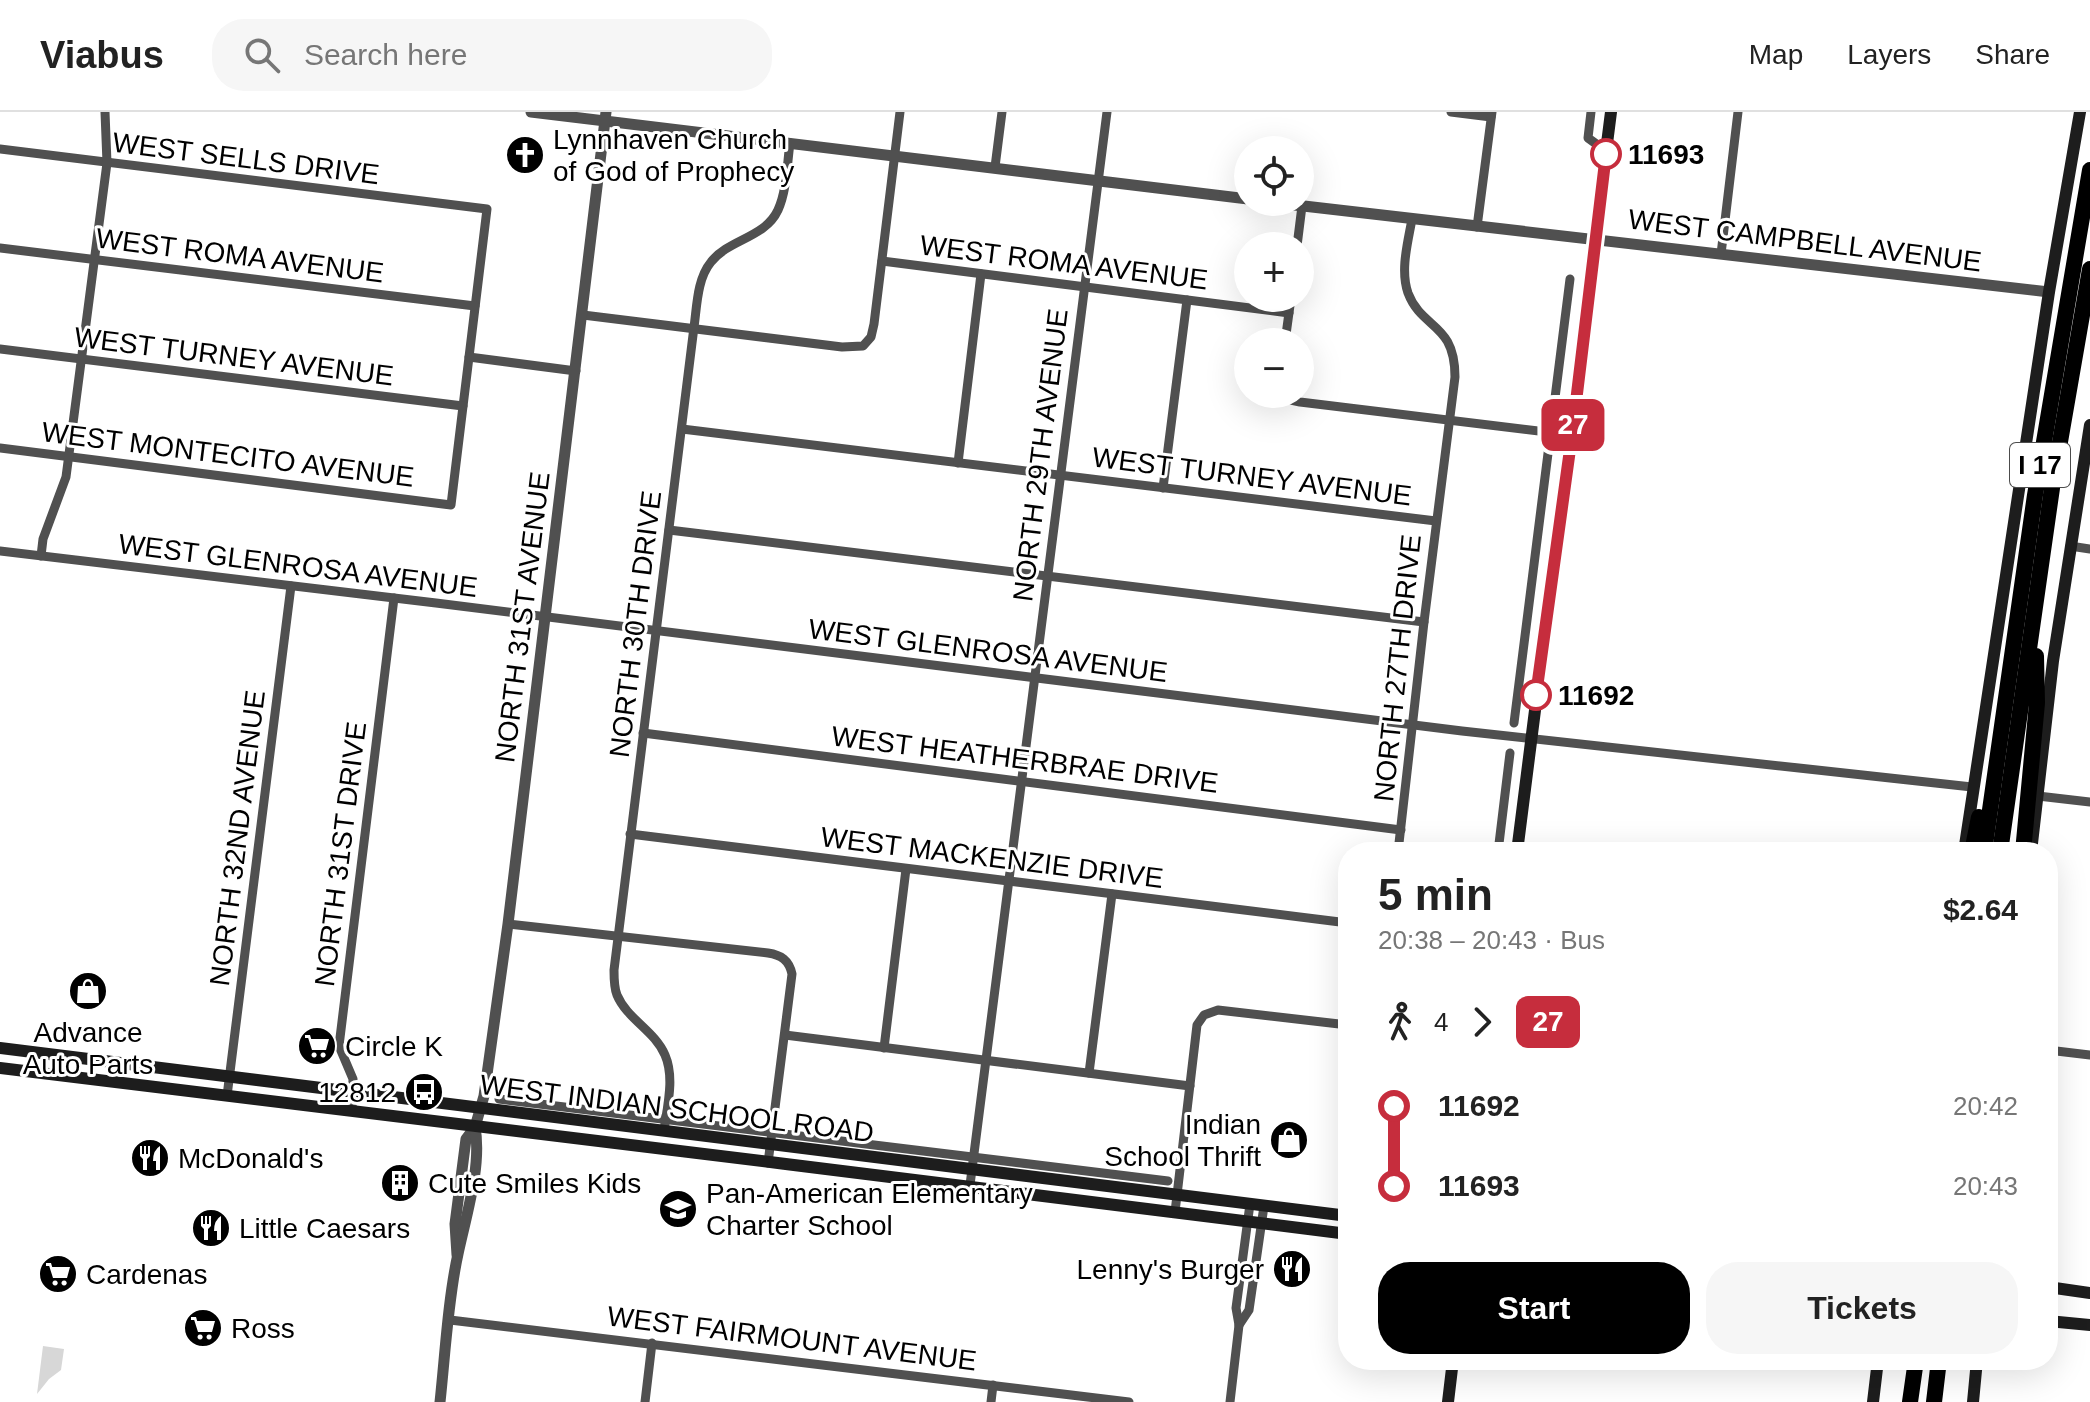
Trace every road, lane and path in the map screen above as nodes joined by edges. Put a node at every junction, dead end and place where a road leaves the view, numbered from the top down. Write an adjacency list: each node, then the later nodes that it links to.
1 (105, 112): 17 (street)
2 (531, 112): 12 (street)
3 (900, 112): 16 (street)
4 (1002, 112): 18 (street)
5 (1107, 112): 20 (street, NORTH 29TH AVENUE)
6 (1451, 112): 11 (street)
7 (1591, 112): 15 (street)
8 (1611, 112): 15 (main road)
9 (1738, 112): 28 (street)
10 (2080, 112): 35 (main road)
11 (1491, 114): 24 (street)
12 (606, 116): 13 (street); 39 (street, NORTH 31ST AVENUE)
13 (790, 143): 16 (street); 41 (street, NORTH 30TH DRIVE)
14 (0, 149): 17 (street, WEST SELLS DRIVE)
15 (1606, 151): 26 (main road)
16 (894, 156): 18 (street); 30 (street)
17 (107, 163): 29 (street); 37 (street, WEST SELLS DRIVE)
18 (995, 167): 20 (street)
19 (2090, 170): 80 (highway, I 17)
20 (1098, 181): 21 (street); 34 (street, NORTH 29TH AVENUE)
21 (1234, 197)
22 (1314, 207): 23 (street, WEST CAMPBELL AVENUE)
23 (1412, 219): 24 (street, WEST CAMPBELL AVENUE); 49 (street, NORTH 27TH DRIVE)
24 (1477, 227): 26 (street, WEST CAMPBELL AVENUE)
25 (2090, 227): 95 (highway)
26 (1595, 240): 28 (street, WEST CAMPBELL AVENUE); 53 (main road)
27 (0, 248): 29 (street, WEST ROMA AVENUE)
28 (1721, 254): 35 (street, WEST CAMPBELL AVENUE)
29 (94, 260): 37 (street, WEST ROMA AVENUE); 45 (street)
30 (882, 261): 32 (street, WEST ROMA AVENUE); 41 (street)
31 (2090, 269): 96 (highway)
32 (981, 274): 34 (street, WEST ROMA AVENUE); 56 (street)
33 (1570, 279): 52 (street)
34 (1085, 287): 36 (street, WEST ROMA AVENUE); 57 (street, NORTH 29TH AVENUE)
35 (2049, 292): 84 (main road)
36 (1187, 300): 38 (street, WEST ROMA AVENUE); 58 (street)
37 (475, 306): 44 (street)
38 (1289, 313): 42 (street)
39 (583, 315): 41 (street); 46 (street, NORTH 31ST AVENUE)
40 (2090, 319): 71 (highway, I 17)
41 (694, 327): 51 (street, NORTH 30TH DRIVE)
42 (1287, 328)
43 (0, 349): 45 (street, WEST TURNEY AVENUE)
44 (469, 357): 46 (street); 48 (street)
45 (81, 359): 48 (street, WEST TURNEY AVENUE); 55 (street)
46 (576, 371): 68 (street, NORTH 31ST AVENUE)
47 (1314, 404): 49 (street)
48 (463, 406): 55 (street, WEST MONTECITO AVENUE)
49 (1449, 420): 52 (street); 59 (street, NORTH 27TH DRIVE)
50 (2090, 425): 61 (main road)
51 (682, 429): 56 (street, WEST TURNEY AVENUE); 60 (street, NORTH 30TH DRIVE)
52 (1551, 432): 53 (street); 73 (street)
53 (1572, 435): 74 (main road)
54 (0, 448): 55 (street, WEST MONTECITO AVENUE)
55 (69, 456): 64 (street)
56 (958, 463): 57 (street, WEST TURNEY AVENUE)
57 (1061, 475): 58 (street, WEST TURNEY AVENUE); 65 (street, NORTH 29TH AVENUE)
58 (1163, 488): 59 (street, WEST TURNEY AVENUE)
59 (1436, 521): 69 (street, NORTH 27TH DRIVE)
60 (669, 530): 65 (street); 70 (street, NORTH 30TH DRIVE)
61 (2070, 546): 62 (street); 85 (main road)
62 (2090, 549)
63 (0, 551): 64 (street, WEST GLENROSA AVENUE)
64 (41, 556): 66 (street, WEST GLENROSA AVENUE)
65 (1047, 576): 69 (street); 72 (street, NORTH 29TH AVENUE)
66 (291, 586): 67 (street, WEST GLENROSA AVENUE); 115 (street, NORTH 32ND AVENUE)
67 (394, 598): 68 (street, WEST GLENROSA AVENUE); 117 (street, NORTH 31ST DRIVE)
68 (547, 618): 70 (street, WEST GLENROSA AVENUE); 104 (street, NORTH 31ST AVENUE)
69 (1424, 622): 76 (street, NORTH 27TH DRIVE)
70 (657, 631): 72 (street, WEST GLENROSA AVENUE); 77 (street, NORTH 30TH DRIVE)
71 (2036, 656): 97 (highway, I 17); 98 (highway)
72 (1034, 677): 76 (street, WEST GLENROSA AVENUE); 83 (street, NORTH 29TH AVENUE)
73 (1516, 703): 74 (street); 75 (street)
74 (1535, 706): 78 (main road)
75 (1514, 723)
76 (1413, 725): 78 (street, WEST GLENROSA AVENUE); 87 (street, NORTH 27TH DRIVE)
77 (643, 733): 83 (street, WEST HEATHERBRAE DRIVE); 88 (street, NORTH 30TH DRIVE)
78 (1531, 738): 82 (main road); 84 (street, WEST GLENROSA AVENUE)
79 (1510, 753): 81 (street)
80 (1996, 762): 93 (highway); 94 (highway, I 17)
81 (1508, 772): 82 (street); 90 (street)
82 (1527, 774): 91 (main road)
83 (1021, 781): 87 (street, WEST HEATHERBRAE DRIVE); 101 (street, NORTH 29TH AVENUE)
84 (1972, 787): 92 (main road)
85 (2038, 796): 86 (street); 99 (main road)
86 (2090, 802)
87 (1401, 830): 89 (street, NORTH 27TH DRIVE)
88 (630, 834): 100 (street, WEST MACKENZIE DRIVE); 105 (street, NORTH 30TH DRIVE)
89 (1399, 842)
90 (1499, 842)
91 (1518, 842)
92 (1965, 842)
93 (1974, 842)
94 (1985, 842)
95 (1993, 842)
96 (2001, 842)
97 (2010, 842)
98 (2024, 842)
99 (2032, 842)
100 (906, 869): 101 (street, WEST MACKENZIE DRIVE); 109 (street)
101 (1008, 881): 102 (street, WEST MACKENZIE DRIVE); 112 (street, NORTH 29TH AVENUE)
102 (1112, 894): 103 (street, WEST MACKENZIE DRIVE); 114 (street)
103 (1338, 922)
104 (508, 924): 105 (street); 120 (street, NORTH 31ST AVENUE)
105 (617, 937): 107 (street); 122 (street, NORTH 30TH DRIVE)
106 (1338, 1024): 116 (street)
107 (785, 1035): 109 (street); 124 (street)
108 (0, 1048): 115 (main road, WEST INDIAN SCHOOL ROAD)
109 (884, 1048): 112 (street)
110 (2058, 1051): 111 (street)
111 (2090, 1055)
112 (986, 1060): 114 (street); 126 (street, NORTH 29TH AVENUE)
113 (0, 1068): 118 (main road, WEST INDIAN SCHOOL ROAD)
114 (1089, 1073): 116 (street)
115 (229, 1077): 117 (main road, WEST INDIAN SCHOOL ROAD); 118 (street, NORTH 32ND AVENUE)
116 (1190, 1086): 129 (street)
117 (353, 1092): 120 (main road, WEST INDIAN SCHOOL ROAD); 121 (street, NORTH 31ST DRIVE)
118 (227, 1096): 121 (main road, WEST INDIAN SCHOOL ROAD)
119 (499, 1099): 122 (street, WEST INDIAN SCHOOL ROAD)
120 (480, 1108): 122 (main road, WEST INDIAN SCHOOL ROAD); 123 (street, NORTH 31ST AVENUE)
121 (352, 1111): 123 (main road, WEST INDIAN SCHOOL ROAD)
122 (665, 1125): 124 (main road, WEST INDIAN SCHOOL ROAD)
123 (475, 1127): 125 (main road, WEST INDIAN SCHOOL ROAD); 139 (street, NORTH 31ST AVENUE)
124 (771, 1138): 125 (street); 126 (main road, WEST INDIAN SCHOOL ROAD)
125 (768, 1163): 128 (main road, WEST INDIAN SCHOOL ROAD)
126 (973, 1164): 127 (street, WEST INDIAN SCHOOL ROAD); 128 (street, NORTH 29TH AVENUE); 129 (main road, WEST INDIAN SCHOOL ROAD)
127 (1168, 1181)
128 (970, 1185): 132 (main road, WEST INDIAN SCHOOL ROAD)
129 (1177, 1195): 130 (main road, WEST INDIAN SCHOOL ROAD); 132 (street)
130 (1250, 1204): 131 (main road, WEST INDIAN SCHOOL ROAD); 134 (street)
131 (1264, 1206): 133 (main road, WEST INDIAN SCHOOL ROAD); 135 (street)
132 (1175, 1212): 134 (main road, WEST INDIAN SCHOOL ROAD)
133 (1338, 1215)
134 (1248, 1221): 135 (main road, WEST INDIAN SCHOOL ROAD); 141 (street)
135 (1262, 1223): 136 (main road, WEST INDIAN SCHOOL ROAD); 141 (street)
136 (1338, 1233)
137 (2058, 1288): 138 (main road)
138 (2090, 1293)
139 (450, 1320): 143 (street, WEST FAIRMOUNT AVENUE); 151 (street, NORTH 31ST AVENUE)
140 (2058, 1322): 142 (main road)
141 (1239, 1325): 155 (street)
142 (2090, 1325)
143 (652, 1343): 150 (street, WEST FAIRMOUNT AVENUE); 152 (street)
144 (1452, 1370): 156 (main road)
145 (1877, 1370): 157 (main road)
146 (1915, 1370): 158 (highway)
147 (1930, 1370): 159 (highway)
148 (1938, 1370): 160 (highway)
149 (1976, 1370): 161 (main road)
150 (993, 1385): 153 (street); 154 (street, WEST FAIRMOUNT AVENUE)
151 (440, 1402)
152 (645, 1402)
153 (991, 1402)
154 (1129, 1402)
155 (1230, 1402)
156 (1448, 1402)
157 (1873, 1402)
158 (1910, 1402)
159 (1925, 1402)
160 (1934, 1402)
161 (1973, 1402)

